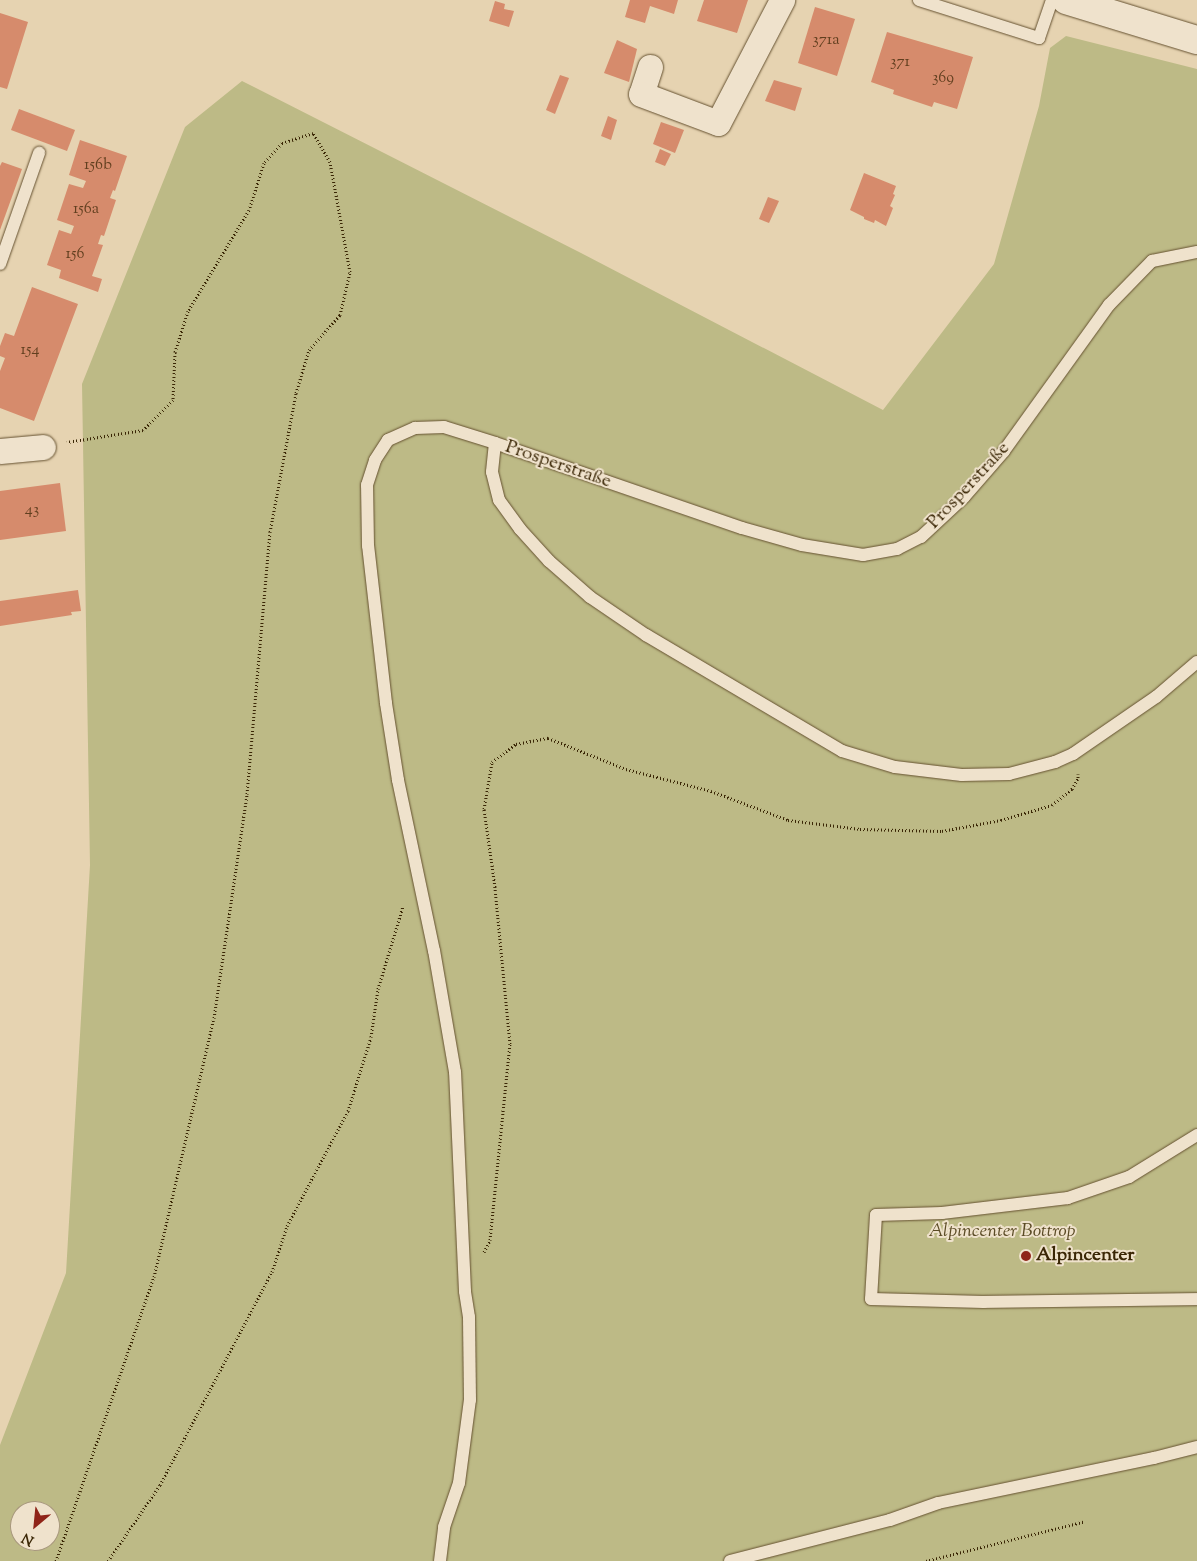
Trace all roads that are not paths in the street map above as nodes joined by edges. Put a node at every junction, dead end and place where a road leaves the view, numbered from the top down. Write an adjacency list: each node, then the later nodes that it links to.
1 (782, 0): 6 (street)
2 (919, 0): 3 (lane)
3 (1052, 0)
4 (1066, 0): 5 (main road)
5 (1197, 40)
6 (650, 67)
7 (39, 153): 9 (lane)
8 (1197, 252): 10 (lane, Prosperstraße)
9 (0, 264)
10 (495, 443): 13 (lane); 17 (lane, Prosperstraße)
11 (43, 447): 12 (street)
12 (0, 451)
13 (1197, 662)
14 (1197, 1135): 15 (lane)
15 (1197, 1299)
16 (1197, 1447): 18 (lane)
17 (440, 1561)
18 (730, 1561)

